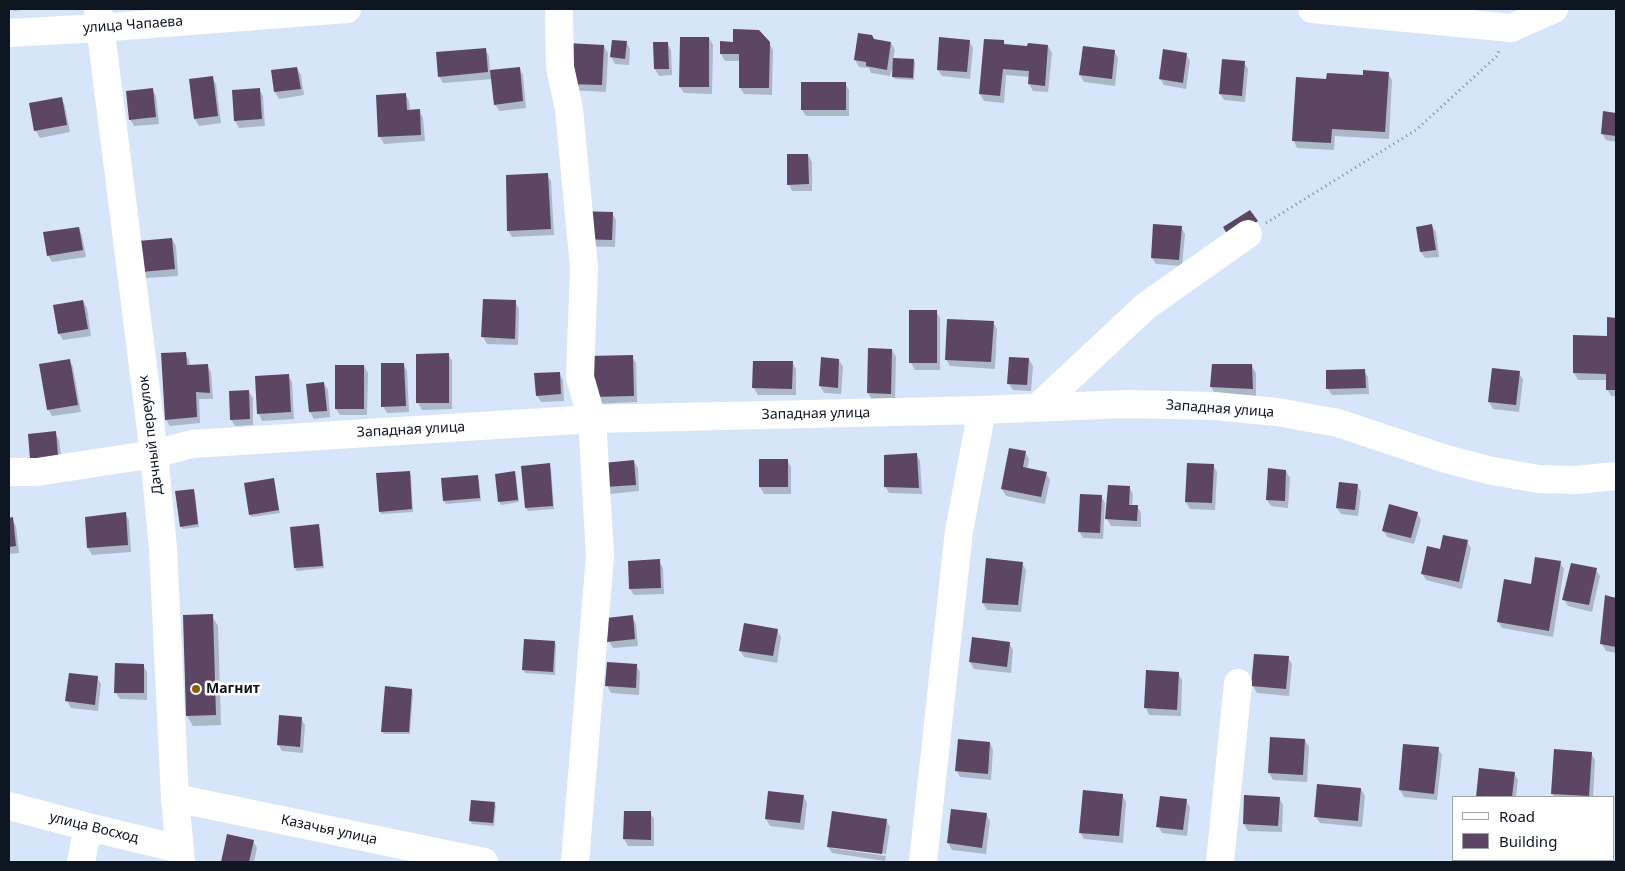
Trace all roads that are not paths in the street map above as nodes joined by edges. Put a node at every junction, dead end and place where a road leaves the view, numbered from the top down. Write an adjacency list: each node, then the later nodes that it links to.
1 (347, 9): 6 (street, улица Чапаева)
2 (559, 9): 11 (street)
3 (1312, 9): 5 (street)
4 (1554, 9): 5 (street)
5 (1406, 13)
6 (99, 19): 7 (street, улица Чапаева); 12 (street, Дачный переулок)
7 (9, 33)
8 (1248, 234): 9 (street)
9 (1038, 407): 10 (street, Западная улица); 14 (street, Западная улица)
10 (982, 410): 11 (street, Западная улица); 23 (street)
11 (592, 420): 12 (street, Западная улица); 22 (street)
12 (154, 454): 13 (street, Западная улица); 16 (street, Дачный переулок)
13 (9, 472)
14 (1616, 476)
15 (1238, 683): 24 (street)
16 (175, 798): 19 (street, Дачный переулок); 21 (street, Казачья улица)
17 (9, 806): 18 (street, улица Восход)
18 (88, 827): 19 (street, улица Восход); 20 (street)
19 (181, 856)
20 (80, 862)
21 (484, 862)
22 (574, 862)
23 (923, 862)
24 (1220, 862)

